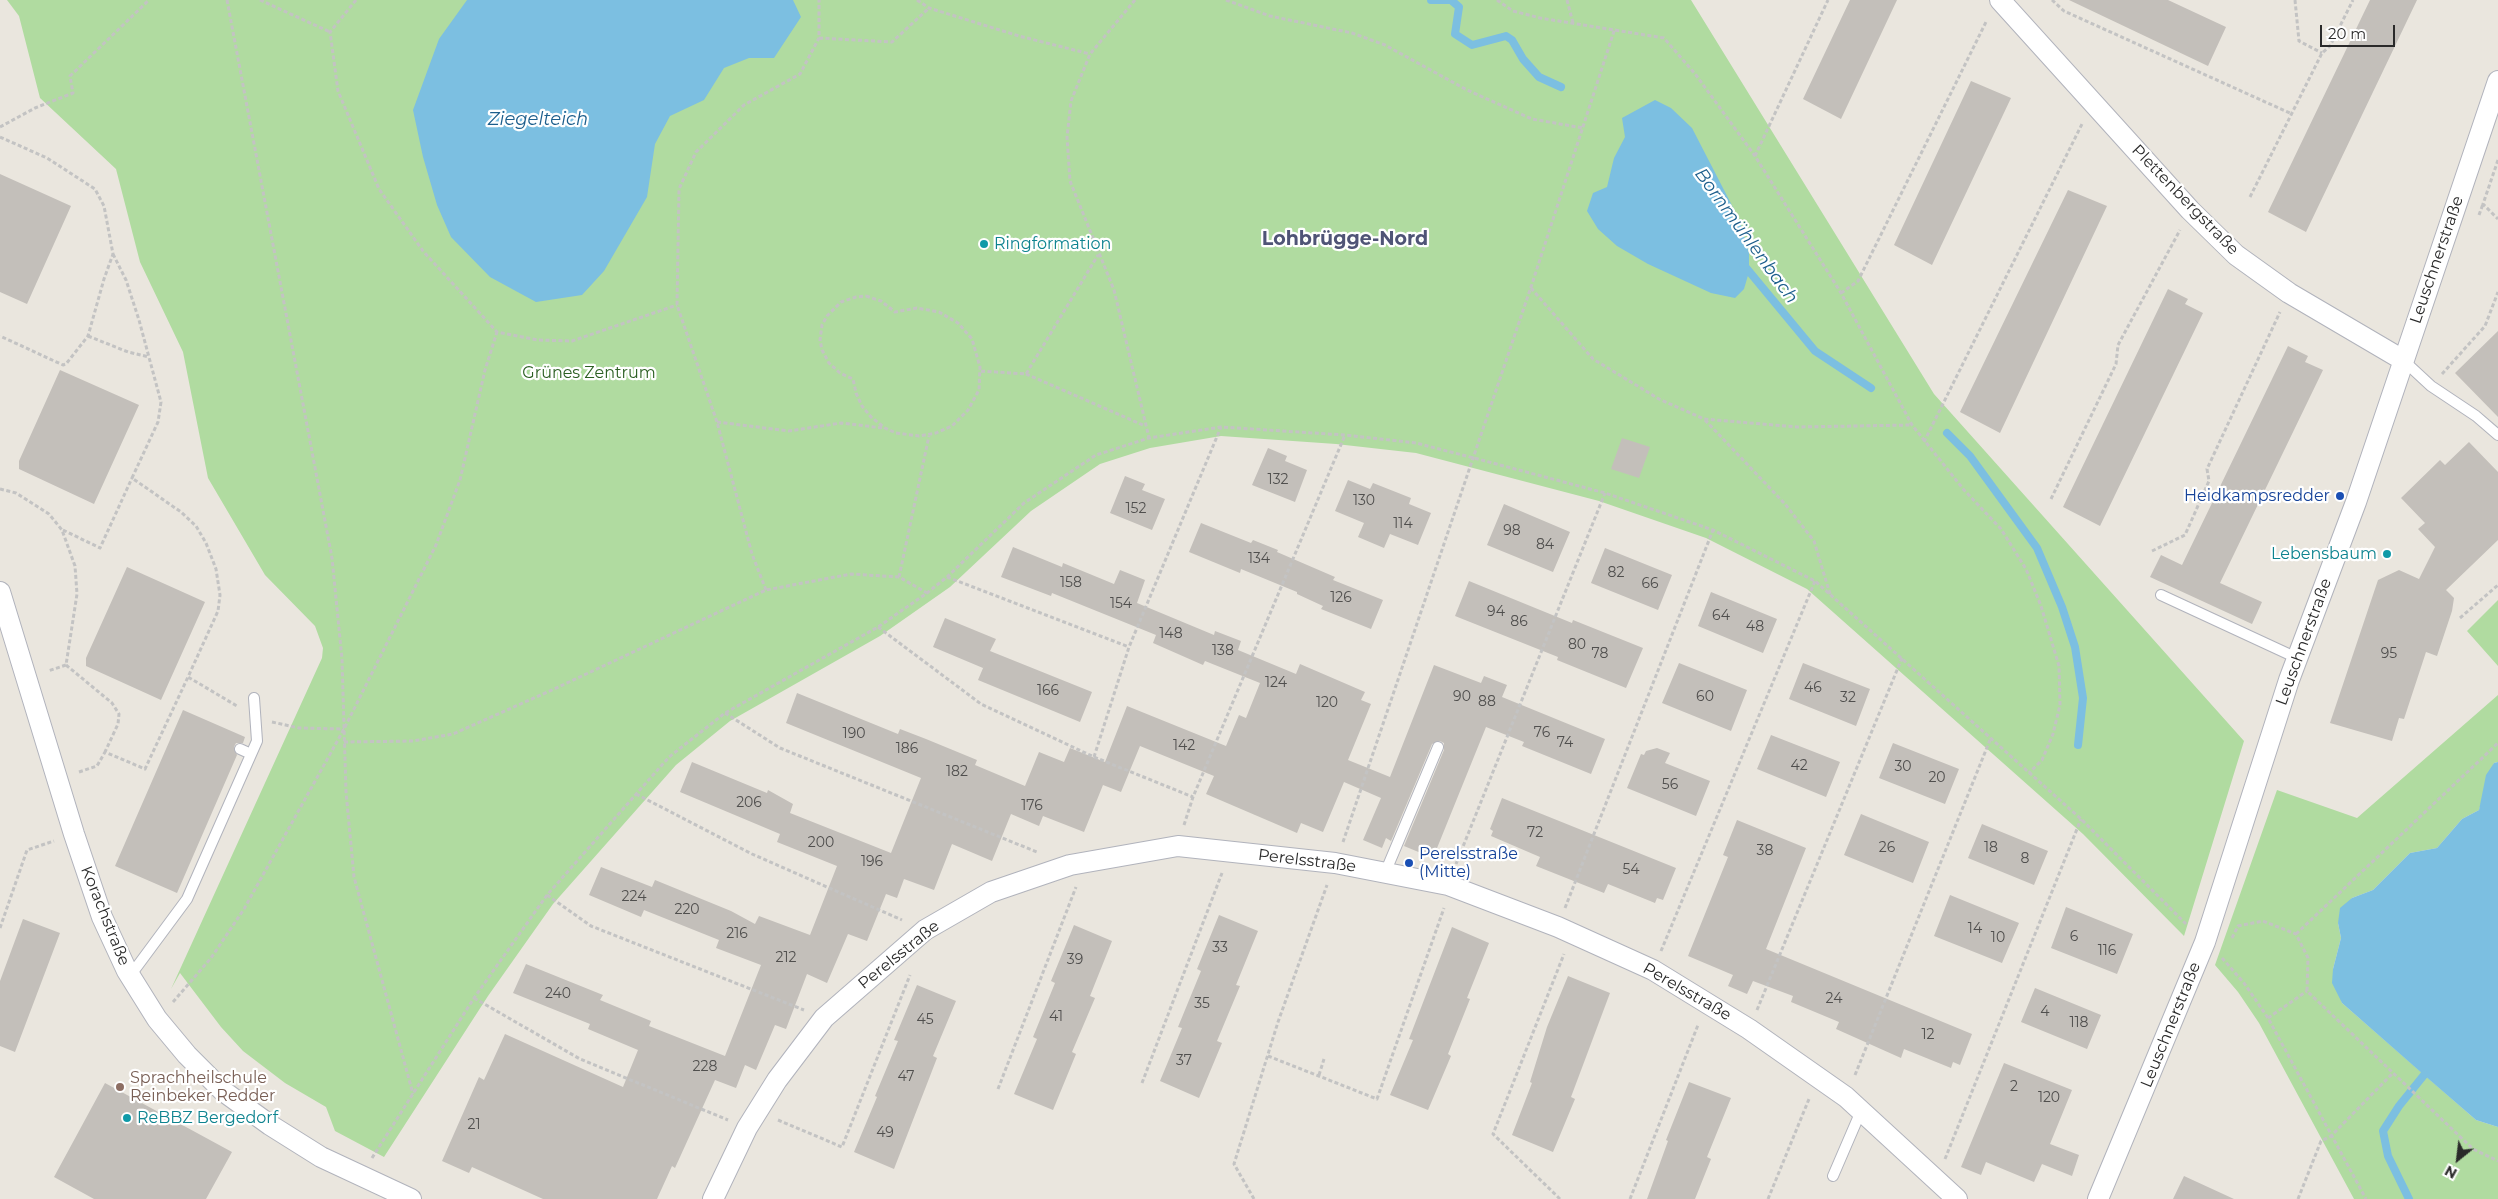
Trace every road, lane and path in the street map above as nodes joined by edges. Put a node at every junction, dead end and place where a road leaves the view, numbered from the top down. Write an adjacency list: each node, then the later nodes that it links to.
1 (149, 0): 27 (path)
2 (227, 0): 89 (path)
3 (260, 0): 20 (path)
4 (356, 0): 20 (path)
5 (819, 0): 21 (path)
6 (917, 0): 16 (path)
7 (1135, 0): 23 (path)
8 (1226, 0): 28 (path)
9 (1497, 0): 18 (path)
10 (1567, 0): 18 (path)
11 (1828, 0): 30 (path)
12 (2000, 0): 25 (street, Plettenbergstraße)
13 (2052, 0): 26 (path)
14 (2295, 0): 22 (path)
15 (2353, 0): 22 (path)
16 (929, 8): 21 (path); 23 (path)
17 (1988, 18): 39 (path)
18 (1573, 23): 19 (path)
19 (1615, 28): 28 (path); 30 (path)
20 (330, 32): 42 (path)
21 (819, 38): 41 (path)
22 (2322, 53): 26 (path)
23 (1090, 54): 36 (path)
24 (2498, 81): 46 (street, Leuschnerstraße)
25 (2093, 102): 33 (street, Plettenbergstraße); 60 (path)
26 (2292, 114): 32 (path)
27 (0, 128)
28 (1584, 128): 37 (path)
29 (0, 137): 35 (path)
30 (1755, 156): 39 (path)
31 (2498, 160): 34 (path)
32 (2250, 197)
33 (2190, 210): 40 (street, Plettenbergstraße); 65 (path)
34 (2498, 219)
35 (114, 254): 44 (path); 45 (path)
36 (1098, 255): 48 (path); 52 (path)
37 (1531, 287): 50 (path); 61 (path)
38 (2498, 292): 49 (path)
39 (1841, 293): 53 (path)
40 (2289, 294): 46 (street, Plettenbergstraße); 68 (path)
41 (677, 305): 42 (path); 51 (path)
42 (497, 332): 89 (path)
43 (0, 336): 44 (path)
44 (88, 336): 45 (path)
45 (149, 357): 62 (path)
46 (2403, 360): 49 (lane); 82 (street, Leuschnerstraße)
47 (981, 371): 48 (path); 55 (path); 56 (path)
48 (1026, 374): 52 (path)
49 (2431, 386): 58 (lane)
50 (1704, 419): 53 (path); 76 (path)
51 (717, 422): 55 (path); 73 (path)
52 (1144, 425): 59 (path)
53 (1912, 425): 60 (path)
54 (1221, 427): 57 (path); 59 (path); 80 (path)
55 (886, 428): 56 (path)
56 (929, 435): 69 (path)
57 (1344, 435): 61 (path); 101 (path)
58 (2498, 435)
59 (1148, 438): 70 (path)
60 (1924, 442): 98 (path)
61 (1474, 458): 64 (path); 108 (path)
62 (132, 478): 66 (path); 84 (path)
63 (0, 489): 66 (path)
64 (1604, 493): 67 (path); 111 (path)
65 (2051, 499)
66 (62, 530): 83 (path)
67 (1713, 530): 71 (path); 115 (path)
68 (2152, 550)
69 (899, 577): 73 (path); 75 (path)
70 (947, 577): 75 (path); 80 (path)
71 (1815, 581): 76 (path); 121 (path)
72 (2498, 585): 78 (path)
73 (766, 590): 91 (path)
74 (0, 592): 85 (street, Korachstraße)
75 (927, 593): 79 (path)
76 (1830, 595): 81 (path)
77 (2161, 595): 82 (lane)
78 (2460, 618)
79 (878, 627): 87 (path); 97 (path)
80 (1129, 647): 97 (path)
81 (1902, 658): 90 (path); 130 (path)
82 (2297, 658): 117 (street, Leuschnerstraße)
83 (66, 665): 85 (path); 95 (path)
84 (188, 677): 88 (path); 95 (path)
85 (26, 678): 99 (street, Korachstraße)
86 (254, 698): 88 (lane)
87 (725, 713): 100 (path); 109 (path)
88 (256, 718): 89 (path); 96 (lane)
89 (344, 729): 91 (path); 124 (path)
90 (1990, 740): 98 (path); 139 (path)
91 (344, 742): 138 (path)
92 (2498, 743): 116 (path)
93 (1438, 747): 110 (lane)
94 (240, 749): 96 (lane)
95 (105, 752): 99 (path)
96 (251, 754): 105 (lane)
97 (1094, 757): 101 (path)
98 (2029, 773): 102 (path)
99 (57, 780): 103 (street, Korachstraße)
100 (636, 794): 112 (path); 114 (path)
101 (1193, 797): 106 (path)
102 (2081, 819): 117 (path); 146 (path)
103 (74, 834): 113 (path); 123 (street, Korachstraße)
104 (202, 836): 105 (lane)
105 (212, 841): 123 (lane)
106 (1178, 846): 107 (street, Perelsstraße); 109 (street, Perelsstraße)
107 (1230, 852): 108 (street, Perelsstraße); 136 (path)
108 (1335, 863): 110 (street, Perelsstraße); 131 (path)
109 (1078, 864): 114 (street, Perelsstraße); 137 (path)
110 (1385, 873): 111 (street, Perelsstraße)
111 (1448, 885): 115 (street, Perelsstraße); 134 (path)
112 (547, 895): 126 (path); 128 (path)
113 (0, 928)
114 (925, 930): 128 (street, Perelsstraße)
115 (1565, 930): 121 (street, Perelsstraße); 150 (path)
116 (2296, 934): 118 (path); 125 (path)
117 (2205, 942): 120 (path); 154 (street, Leuschnerstraße)
118 (2230, 942)
119 (2226, 950): 120 (path)
120 (2222, 958): 129 (path)
121 (1653, 970): 127 (street, Perelsstraße)
122 (911, 973): 141 (path)
123 (130, 976): 144 (street, Korachstraße)
124 (190, 982)
125 (2307, 991): 129 (path); 133 (path)
126 (474, 998): 138 (path); 141 (path)
127 (1707, 1003): 130 (street, Perelsstraße); 151 (path)
128 (824, 1018): 141 (street, Perelsstraße)
129 (2268, 1018): 142 (path)
130 (1749, 1029): 135 (street, Perelsstraße)
131 (1268, 1056): 134 (path); 149 (path)
132 (1324, 1059): 134 (path)
133 (2392, 1074): 142 (path); 143 (path)
134 (1318, 1075)
135 (1818, 1077): 139 (street, Perelsstraße); 152 (path)
136 (1142, 1083)
137 (998, 1090)
138 (413, 1095): 144 (path)
139 (1846, 1097): 140 (street, Perelsstraße)
140 (1861, 1111): 145 (lane); 146 (street, Perelsstraße)
141 (752, 1119): 148 (street, Perelsstraße)
142 (2331, 1136): 155 (path); 156 (path)
143 (2498, 1161)
144 (360, 1176): 147 (street, Korachstraße)
145 (1833, 1176)
146 (1936, 1180): 153 (street, Perelsstraße)
147 (411, 1199)
148 (713, 1199)
149 (1254, 1199)
150 (1560, 1199)
151 (1630, 1199)
152 (1768, 1199)
153 (1957, 1199)
154 (2098, 1199)
155 (2298, 1199)
156 (2366, 1199)

